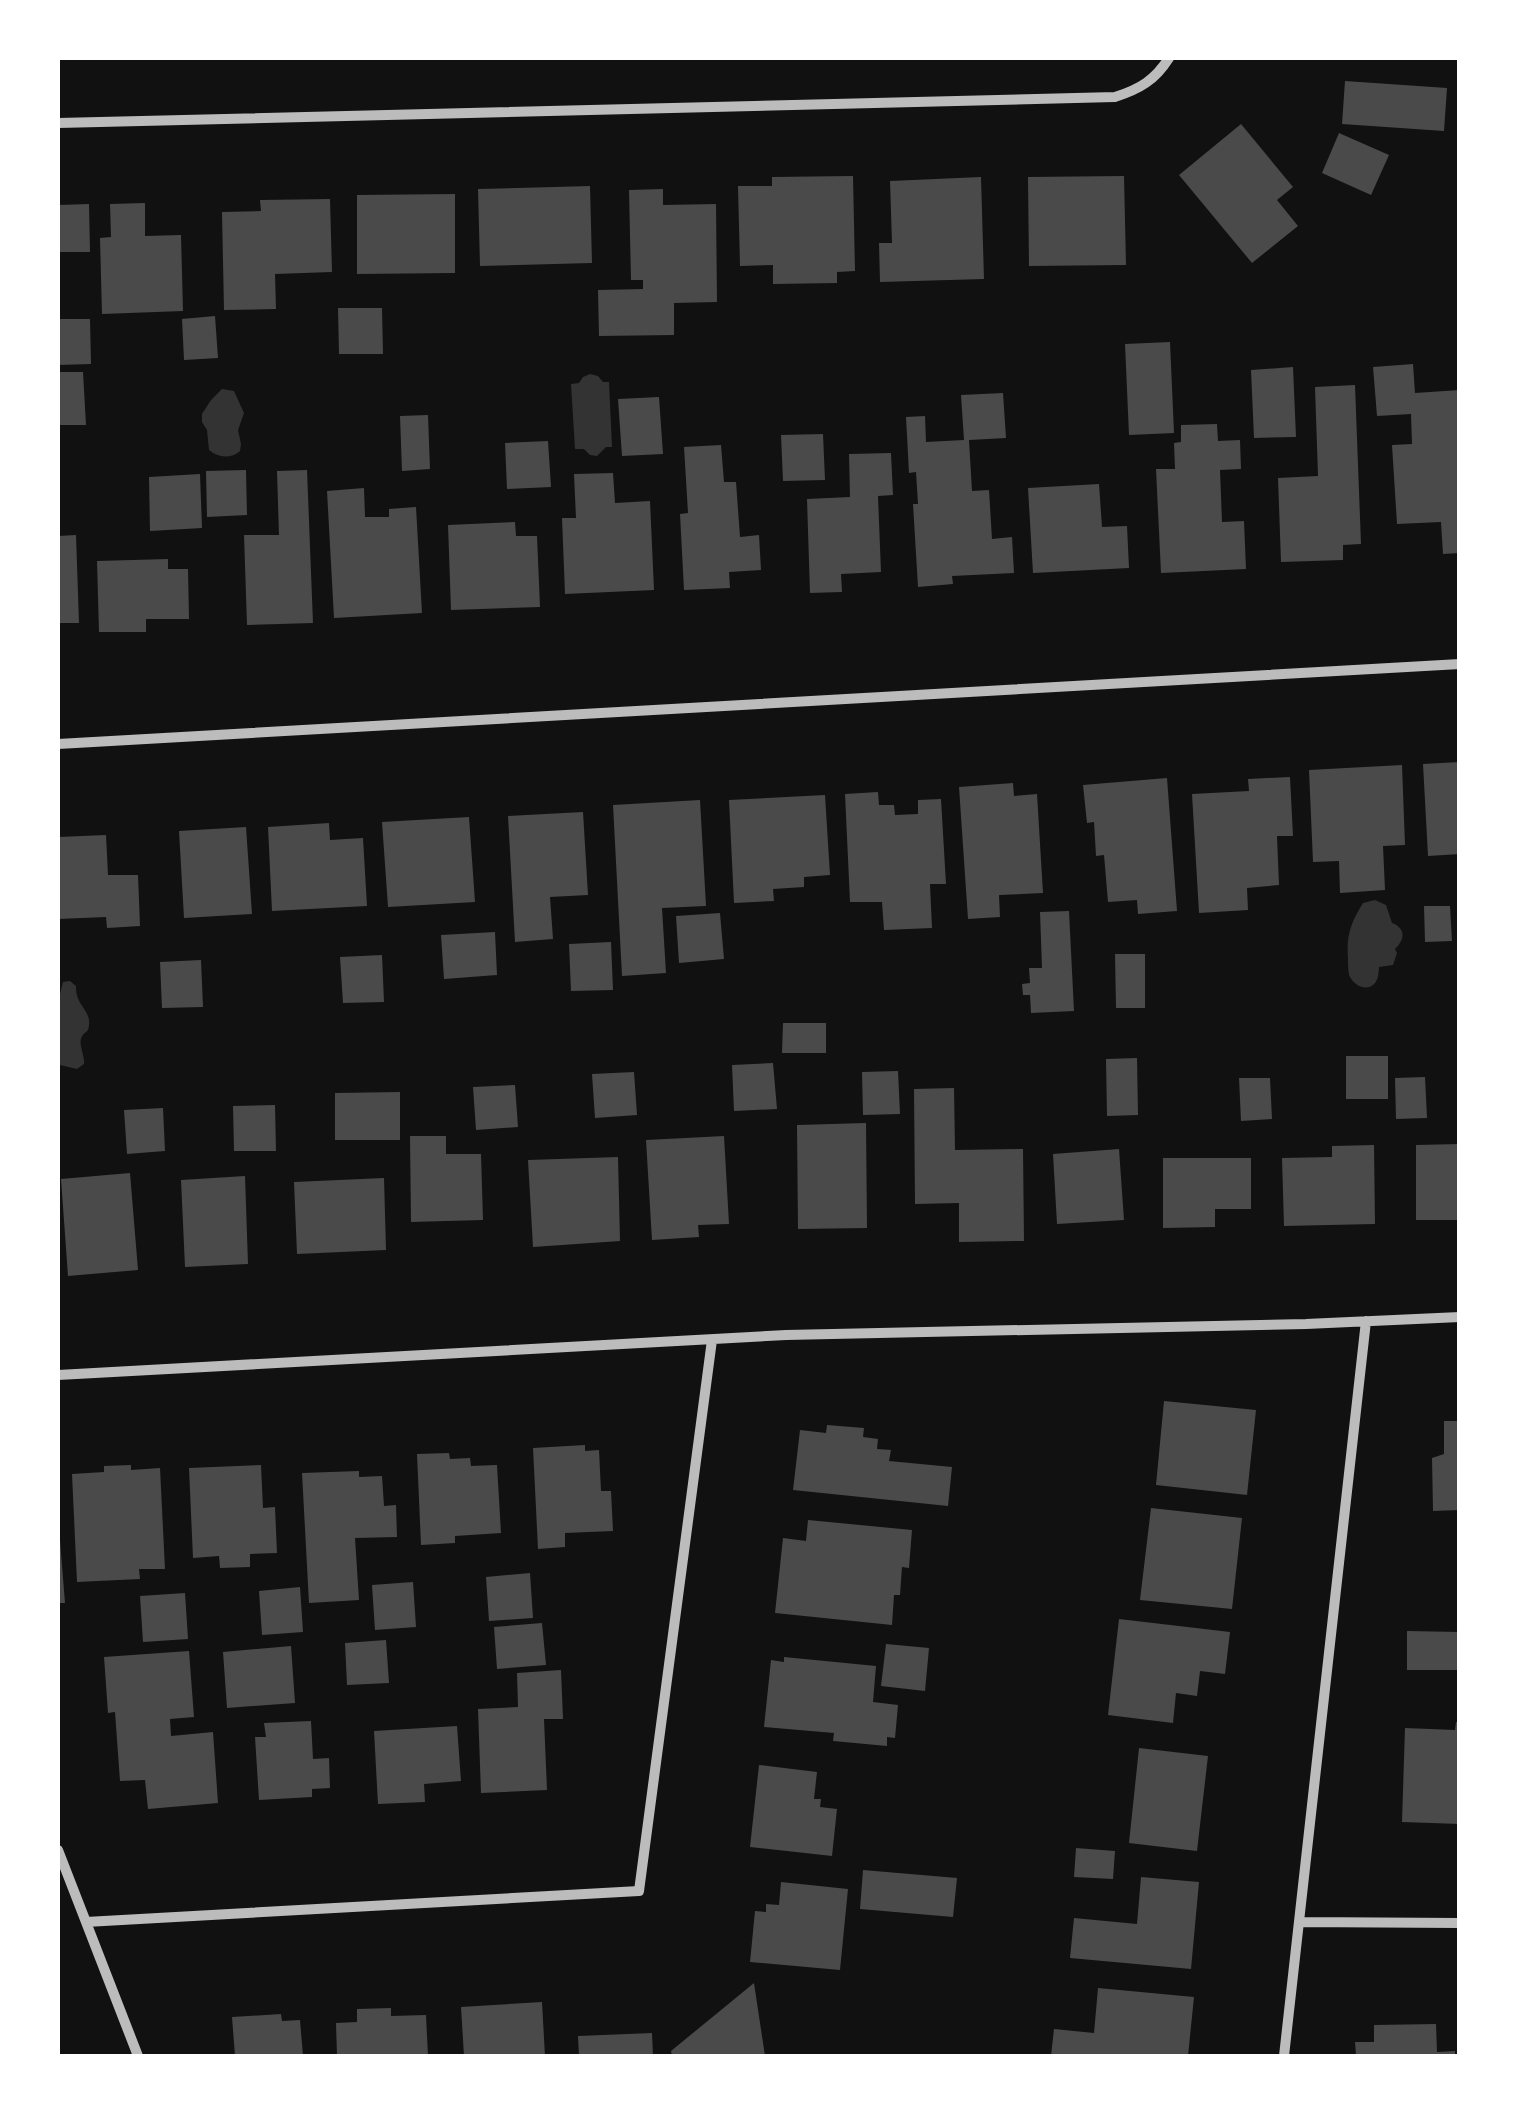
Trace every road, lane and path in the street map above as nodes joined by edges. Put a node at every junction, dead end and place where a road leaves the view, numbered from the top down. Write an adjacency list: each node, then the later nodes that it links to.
1 (1169, 58): 2 (street)
2 (58, 122)
3 (1460, 664): 4 (street)
4 (58, 744)
5 (1460, 1317): 6 (street)
6 (1366, 1321): 7 (street); 11 (street)
7 (712, 1340): 8 (street); 10 (street)
8 (58, 1374)
9 (58, 1850): 10 (street)
10 (86, 1922): 13 (street)
11 (1299, 1922): 12 (street); 14 (street)
12 (1460, 1924)
13 (138, 2056)
14 (1284, 2056)

